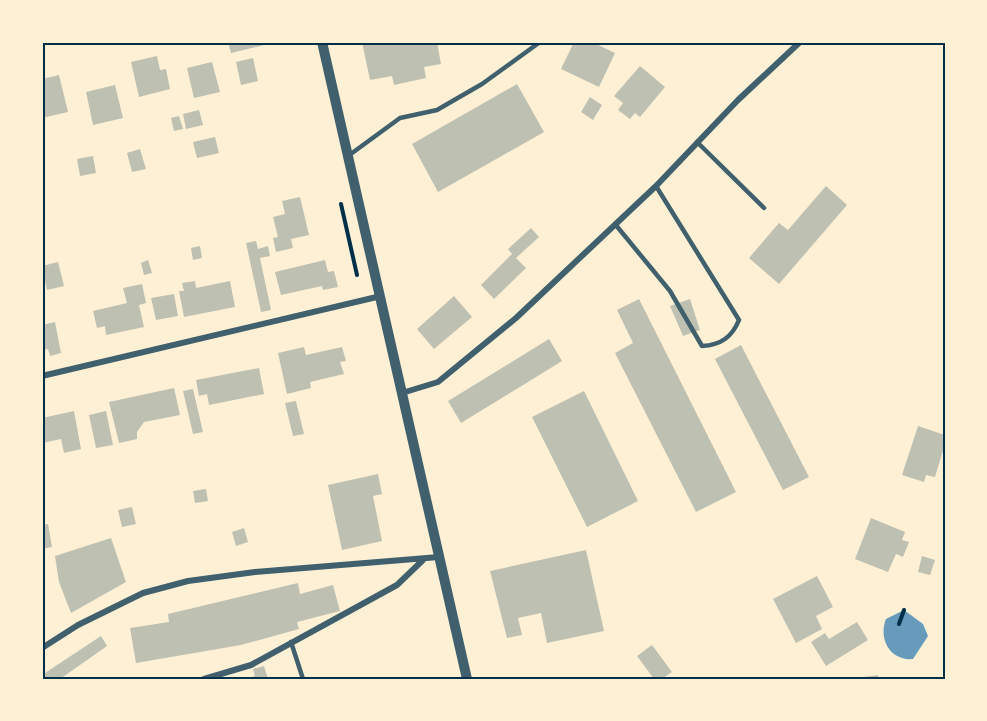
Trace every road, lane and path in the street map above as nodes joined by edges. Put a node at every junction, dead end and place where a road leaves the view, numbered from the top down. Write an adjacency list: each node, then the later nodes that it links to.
1 (322, 42): 5 (street)
2 (540, 42): 5 (lane)
3 (800, 42): 4 (street)
4 (697, 142): 6 (street); 7 (lane)
5 (348, 156): 9 (street)
6 (656, 186): 8 (street); 8 (lane)
7 (764, 208)
8 (615, 224): 11 (street)
9 (381, 296): 10 (street); 11 (street)
10 (42, 376)
11 (402, 393): 12 (street)
12 (439, 557): 13 (street); 20 (street)
13 (423, 560): 16 (street); 17 (street)
14 (904, 610): 15 (path)
15 (899, 624)
16 (291, 642): 18 (street); 19 (lane)
17 (42, 648)
18 (204, 679)
19 (303, 679)
20 (467, 679)

